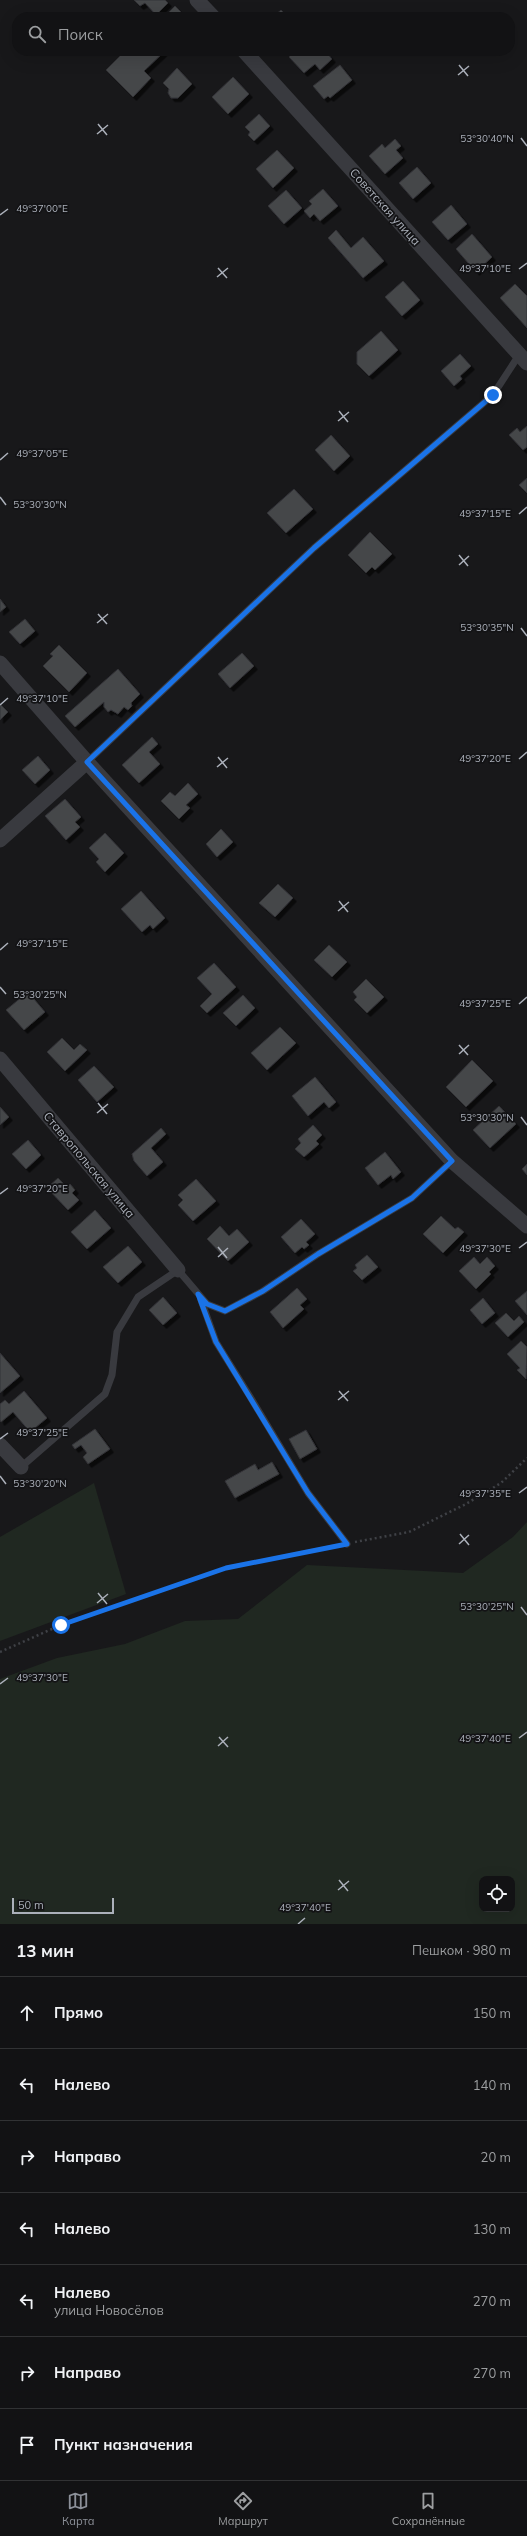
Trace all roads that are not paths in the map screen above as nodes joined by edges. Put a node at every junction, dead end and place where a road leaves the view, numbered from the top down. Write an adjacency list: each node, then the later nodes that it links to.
1 (197, 0): 2 (street)
2 (208, 12)
3 (249, 56): 4 (street, Советская улица)
4 (524, 356): 6 (lane)
5 (0, 663): 6 (street)
6 (87, 762): 7 (street); 9 (street)
7 (0, 840)
8 (0, 1060): 11 (street, Ставропольская улица)
9 (452, 1161): 10 (street); 12 (lane)
10 (527, 1226)
11 (178, 1270): 12 (lane); 14 (lane)
12 (198, 1294): 15 (lane)
13 (0, 1445): 14 (street)
14 (21, 1467)
15 (347, 1544)

